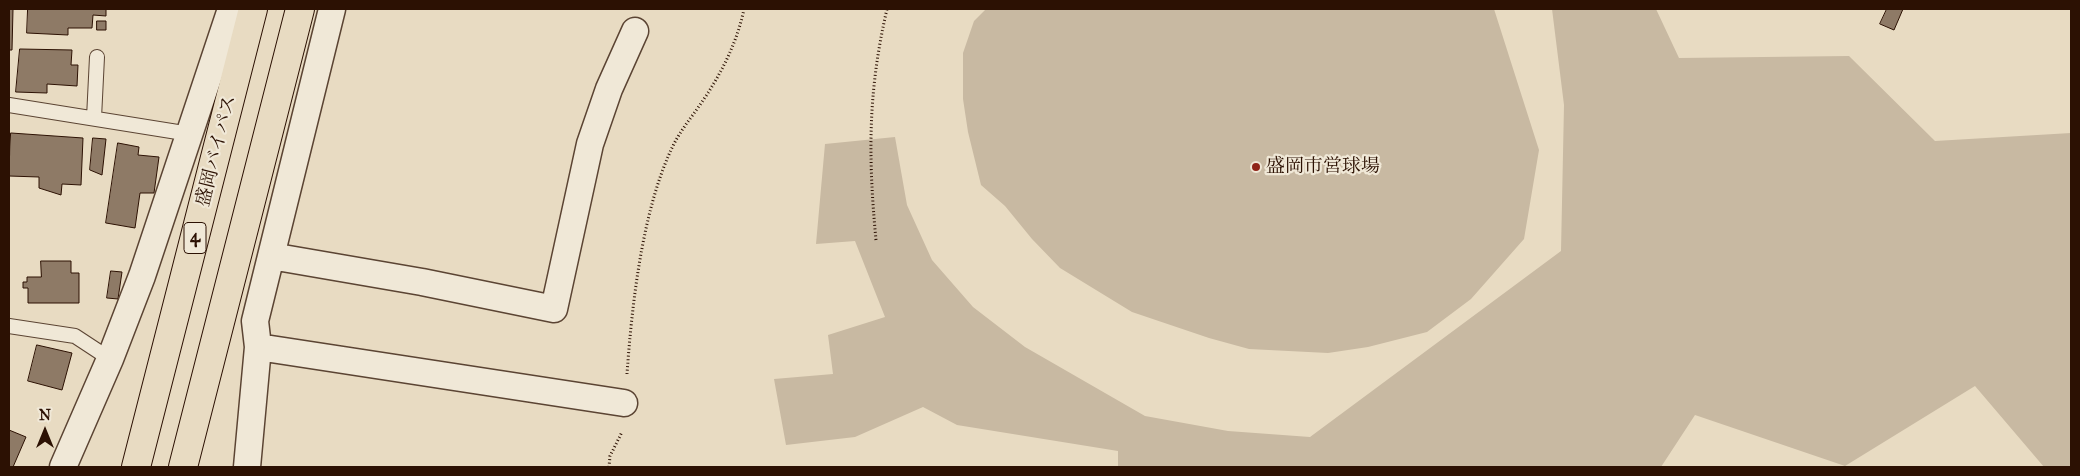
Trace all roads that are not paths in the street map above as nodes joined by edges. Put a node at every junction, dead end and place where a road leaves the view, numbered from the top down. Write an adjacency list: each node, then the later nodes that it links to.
1 (230, 9): 9 (street)
2 (253, 9): 16 (highway, 盛岡バイパス / 4)
3 (300, 9): 17 (highway)
4 (332, 9): 10 (street)
5 (635, 31): 10 (street)
6 (97, 57): 8 (lane)
7 (9, 105): 8 (lane)
8 (94, 118): 9 (lane)
9 (190, 134): 13 (street)
10 (271, 256): 12 (street)
11 (9, 326): 13 (lane)
12 (258, 347): 14 (street); 18 (street)
13 (110, 359): 15 (street)
14 (624, 403)
15 (63, 467)
16 (136, 467)
17 (184, 467)
18 (247, 467)

